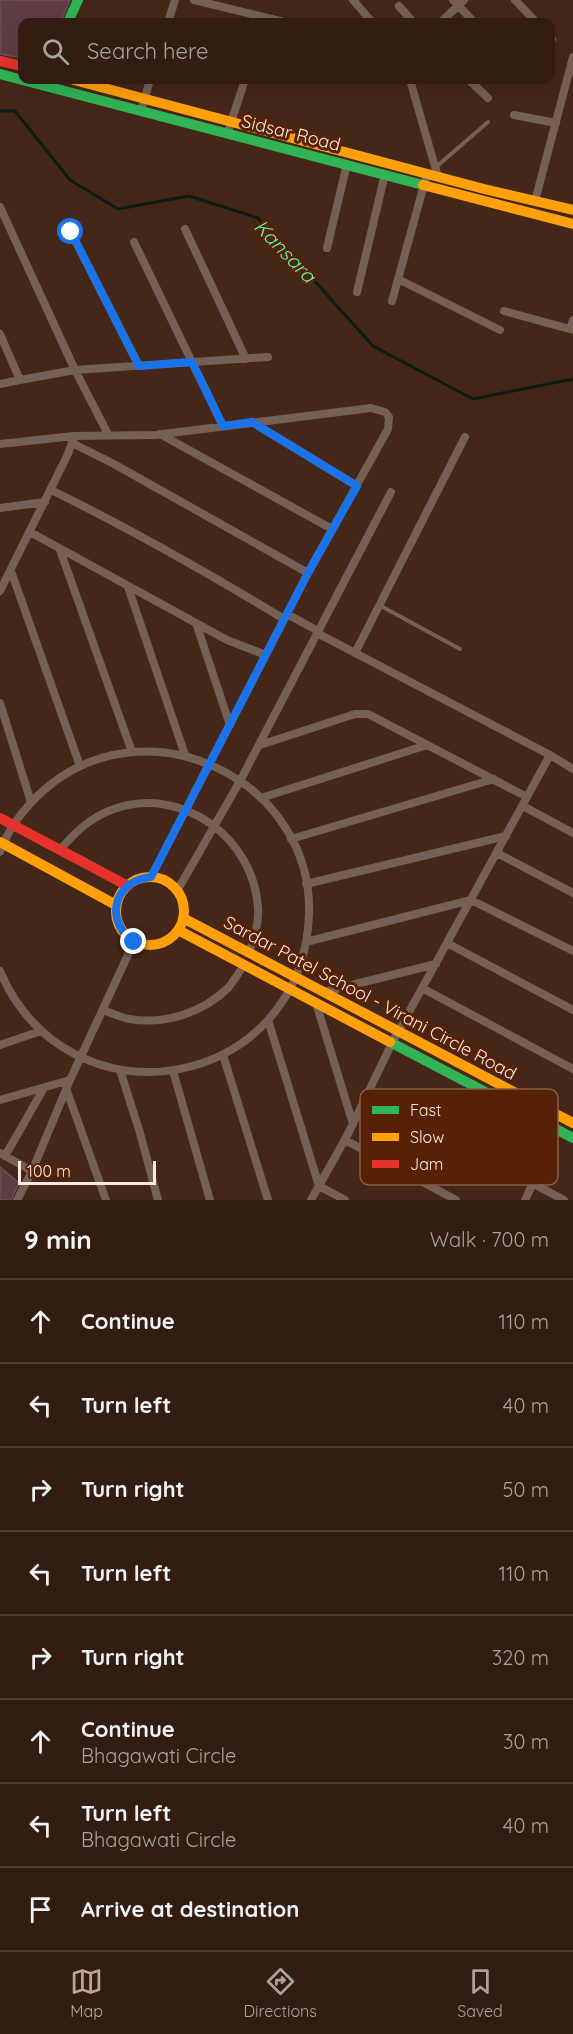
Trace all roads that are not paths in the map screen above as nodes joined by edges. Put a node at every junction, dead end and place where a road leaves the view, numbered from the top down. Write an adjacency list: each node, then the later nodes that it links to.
1 (78, 0): 8 (street)
2 (175, 0): 9 (street)
3 (194, 0): 10 (street)
4 (352, 0): 11 (street)
5 (515, 0): 15 (street)
6 (458, 2): 13 (street); 14 (street)
7 (399, 6): 12 (street)
8 (70, 18)
9 (169, 18)
10 (268, 18)
11 (368, 18)
12 (410, 18)
13 (444, 18)
14 (471, 18)
15 (533, 18)
16 (573, 57): 27 (street)
17 (0, 61): 18 (street)
18 (18, 65)
19 (0, 74): 20 (street, Sidsar Road)
20 (18, 78)
21 (46, 84): 30 (street, Sidsar Road)
22 (90, 84): 28 (street, Sidsar Road)
23 (149, 84): 28 (street)
24 (244, 84): 32 (street)
25 (411, 84): 38 (street)
26 (473, 84): 29 (street)
27 (569, 86): 34 (street)
28 (145, 98): 30 (street); 32 (street, Sidsar Road)
29 (488, 98)
30 (141, 111): 35 (street, Sidsar Road)
31 (514, 115): 34 (street)
32 (232, 121): 35 (street); 38 (street, Sidsar Road)
33 (488, 122): 38 (lane)
34 (556, 123): 39 (street)
35 (227, 134): 36 (street, Sidsar Road)
36 (347, 165): 37 (street, Sidsar Road); 47 (street)
37 (385, 174): 38 (street, Sidsar Road); 49 (street)
38 (431, 176): 39 (street, Sidsar Road); 43 (street, Sidsar Road); 48 (street)
39 (536, 201): 41 (street, Sidsar Road)
40 (0, 207): 42 (street)
41 (573, 210)
42 (4, 224): 60 (street)
43 (573, 224)
44 (185, 229): 57 (street)
45 (71, 232): 59 (street)
46 (134, 242): 58 (street)
47 (327, 248)
48 (398, 279): 50 (street); 53 (street)
49 (357, 292)
50 (392, 301)
51 (504, 311): 54 (street)
52 (573, 320): 54 (street)
53 (500, 330)
54 (572, 330)
55 (0, 334): 61 (street)
56 (268, 357): 57 (street)
57 (246, 359): 58 (street)
58 (192, 362): 59 (street); 64 (street)
59 (139, 366): 60 (street)
60 (75, 370): 61 (street); 66 (street)
61 (20, 380): 62 (street)
62 (0, 384)
63 (252, 422): 64 (street); 70 (street); 70 (street)
64 (223, 426): 65 (street)
65 (160, 434): 66 (street); 75 (street)
66 (109, 436): 68 (street)
67 (465, 437): 82 (street)
68 (73, 440): 69 (street); 71 (street); 79 (street)
69 (0, 444)
70 (357, 486): 75 (street)
71 (51, 490): 73 (street); 83 (street)
72 (392, 492): 85 (street)
73 (45, 502): 74 (street); 76 (street)
74 (0, 508)
75 (332, 529): 79 (street)
76 (30, 532): 77 (street); 78 (street)
77 (60, 550): 80 (street); 93 (street)
78 (11, 571): 81 (street); 97 (street)
79 (308, 573): 83 (street)
80 (128, 587): 84 (street); 94 (street)
81 (0, 591)
82 (379, 605): 86 (lane); 87 (street)
83 (286, 616): 85 (street); 88 (street)
84 (196, 623): 88 (street); 90 (street)
85 (318, 632): 87 (street); 91 (street)
86 (460, 650)
87 (355, 653): 95 (street)
88 (266, 655): 90 (street)
89 (0, 703): 103 (street)
90 (230, 725): 96 (street)
91 (260, 745): 92 (street); 100 (street)
92 (427, 745): 99 (street); 102 (street)
93 (132, 752): 94 (street); 97 (street)
94 (185, 755): 96 (street)
95 (550, 755): 98 (street); 101 (street)
96 (210, 764): 100 (street); 105 (street)
97 (80, 766): 103 (street)
98 (573, 769)
99 (494, 779): 101 (street); 111 (street)
100 (240, 780): 102 (street); 108 (street)
101 (527, 797): 104 (street)
102 (261, 798): 111 (street)
103 (31, 802): 107 (street)
104 (522, 806): 109 (street); 110 (street)
105 (186, 810): 108 (street); 113 (street); 115 (street)
106 (0, 818): 107 (street)
107 (13, 825): 112 (street); 113 (street)
108 (214, 825): 118 (street); 128 (street)
109 (573, 833)
110 (506, 836): 114 (street); 116 (street)
111 (291, 839): 116 (street)
112 (1, 846): 121 (street)
113 (60, 850): 117 (street)
114 (497, 853): 119 (street); 120 (street)
115 (151, 877): 117 (street); 118 (street)
116 (306, 884): 125 (street)
117 (128, 886): 121 (street)
118 (177, 891): 122 (street)
119 (573, 893)
120 (471, 900): 125 (street); 126 (street); 127 (street)
121 (116, 905): 124 (street)
122 (183, 918): 123 (street); 128 (street, Sardar Patel School - Virani Circle Road)
123 (178, 930): 124 (street); 130 (street)
124 (134, 942): 138 (street)
125 (306, 942): 132 (street)
126 (447, 943): 129 (street); 139 (street)
127 (573, 951)
128 (249, 953): 132 (street, Sardar Patel School - Virani Circle Road)
129 (436, 964): 134 (street); 136 (street)
130 (244, 965): 135 (street); 138 (street)
131 (0, 970): 133 (street)
132 (296, 977): 135 (street); 136 (street, Sardar Patel School - Virani Circle Road)
133 (3, 988): 141 (street)
134 (422, 988): 142 (street); 148 (street)
135 (290, 989): 137 (street); 140 (street)
136 (323, 992): 142 (street, Sardar Patel School - Virani Circle Road)
137 (316, 1003): 143 (street); 161 (street)
138 (103, 1010): 146 (street)
139 (573, 1010)
140 (268, 1020): 145 (street); 171 (street)
141 (41, 1031): 144 (street); 146 (street)
142 (398, 1031): 143 (street); 150 (street, Sardar Patel School - Virani Circle Road)
143 (392, 1043): 153 (street); 154 (street)
144 (0, 1045)
145 (223, 1055): 149 (street); 176 (street)
146 (80, 1057): 147 (street); 151 (street)
147 (120, 1070): 149 (street); 174 (street)
148 (573, 1070)
149 (173, 1071): 175 (street)
150 (484, 1077): 153 (street); 155 (street, Sardar Patel School - Virani Circle Road)
151 (70, 1080): 152 (street); 156 (street)
152 (44, 1088): 157 (street); 166 (street)
153 (479, 1088)
154 (370, 1089)
155 (507, 1089)
156 (67, 1091): 167 (street); 173 (street)
157 (0, 1100)
158 (360, 1110): 161 (street)
159 (558, 1115): 160 (street, Sardar Patel School - Virani Circle Road)
160 (573, 1123)
161 (353, 1124): 164 (street)
162 (558, 1130): 163 (street)
163 (573, 1138)
164 (345, 1140): 165 (street); 171 (street)
165 (360, 1148)
166 (3, 1154): 167 (street)
167 (32, 1171): 172 (street)
168 (428, 1185): 179 (street)
169 (532, 1185): 180 (street)
170 (535, 1185): 181 (street)
171 (319, 1186): 177 (street); 178 (street)
172 (17, 1200)
173 (106, 1200)
174 (158, 1200)
175 (210, 1200)
176 (268, 1200)
177 (311, 1200)
178 (345, 1200)
179 (456, 1200)
180 (525, 1200)
181 (564, 1200)

